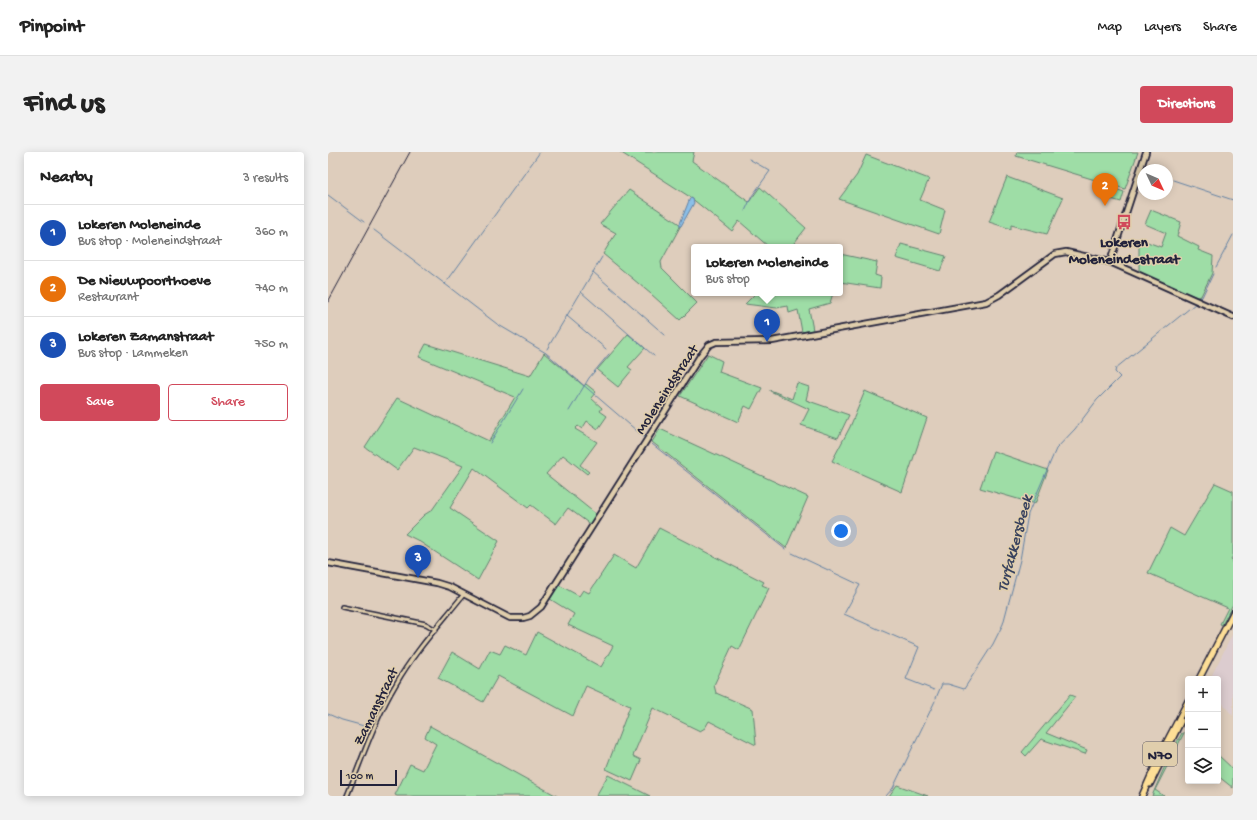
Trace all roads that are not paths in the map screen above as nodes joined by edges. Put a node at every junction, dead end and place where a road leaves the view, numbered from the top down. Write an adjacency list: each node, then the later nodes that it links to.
1 (1146, 152): 2 (street)
2 (1110, 262): 3 (street, Moleneindstraat); 5 (street, Moleneindstraat)
3 (1233, 317)
4 (328, 563): 5 (street, Moleneindstraat)
5 (464, 594): 9 (street, Zamanstraat)
6 (342, 608): 9 (street)
7 (1233, 613): 10 (main road)
8 (1233, 620): 11 (main road)
9 (436, 630): 14 (street, Zamanstraat)
10 (1201, 676)
11 (1205, 676)
12 (1185, 707): 15 (main road, N70)
13 (1186, 712): 16 (main road, N70)
14 (347, 796)
15 (1142, 796)
16 (1145, 796)

